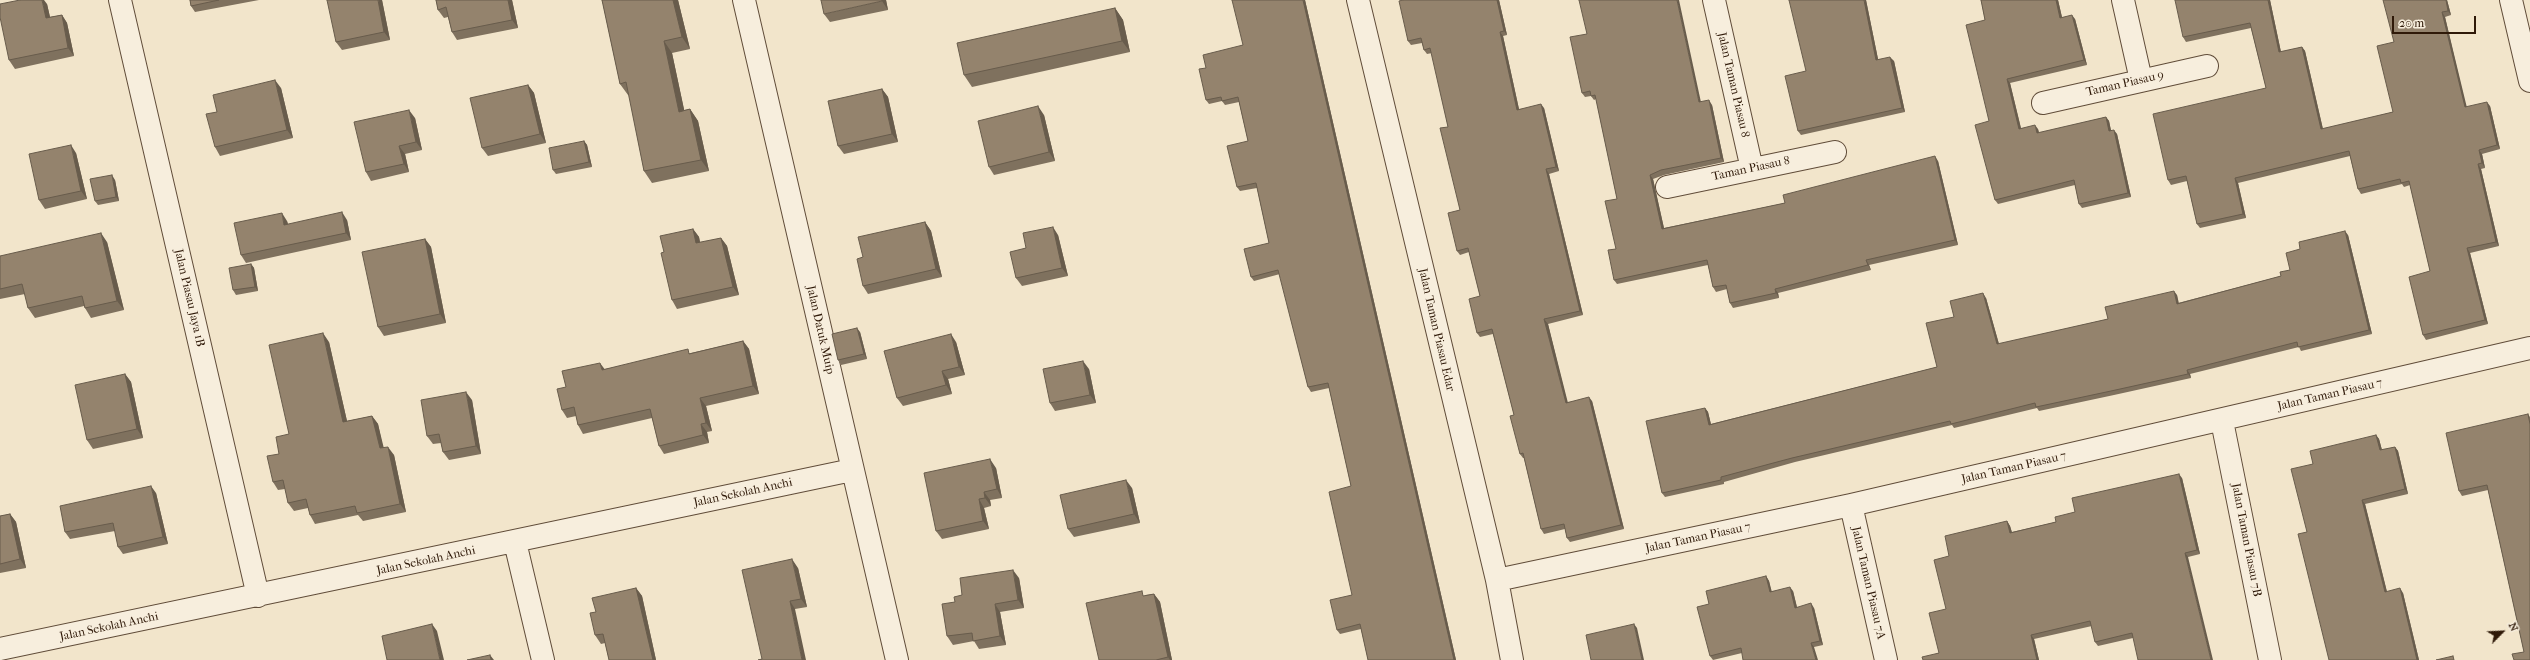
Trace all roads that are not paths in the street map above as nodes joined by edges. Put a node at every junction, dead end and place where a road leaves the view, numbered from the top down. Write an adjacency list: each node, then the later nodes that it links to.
1 (120, 0): 20 (street, Jalan Piasau Jaya 1B)
2 (744, 0): 16 (street, Jalan Datuk Muip)
3 (1358, 0): 19 (street, Jalan Taman Piasau Edar)
4 (1714, 0): 12 (street, Jalan Taman Piasau 8)
5 (2123, 0): 8 (street)
6 (2511, 0): 9 (street)
7 (2207, 66): 8 (street, Taman Piasau 9)
8 (2141, 80): 10 (street, Taman Piasau 9)
9 (2530, 81)
10 (2043, 103)
11 (1835, 152): 12 (street, Taman Piasau 8)
12 (1752, 169): 13 (street, Taman Piasau 8)
13 (1667, 187)
14 (2530, 348): 15 (street, Jalan Taman Piasau 7)
15 (2222, 421): 17 (street, Jalan Taman Piasau 7); 26 (street, Jalan Taman Piasau 7B)
16 (852, 470): 18 (street, Jalan Sekolah Anchi); 23 (street, Jalan Datuk Muip)
17 (1851, 505): 19 (street, Jalan Taman Piasau 7); 25 (street, Jalan Taman Piasau 7A)
18 (515, 542): 20 (street, Jalan Sekolah Anchi); 22 (street)
19 (1496, 580): 24 (street, Jalan Taman Piasau Edar)
20 (258, 596): 21 (street, Jalan Sekolah Anchi)
21 (0, 649)
22 (543, 660)
23 (897, 660)
24 (1512, 660)
25 (1886, 660)
26 (2270, 660)

